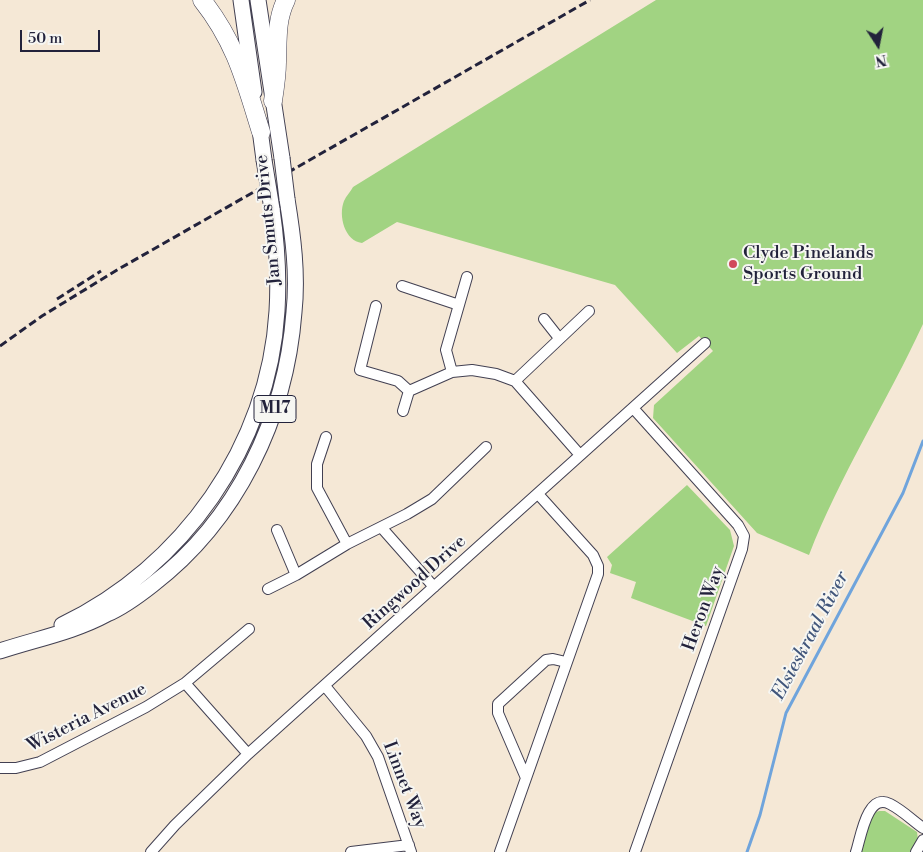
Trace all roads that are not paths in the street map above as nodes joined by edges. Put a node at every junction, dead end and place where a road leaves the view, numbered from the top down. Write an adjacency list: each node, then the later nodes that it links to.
1 (202, 0): 6 (highway)
2 (241, 0): 6 (main road, Jan Smuts Drive / M17)
3 (258, 0): 5 (main road, Jan Smuts Drive / M17)
4 (286, 0): 5 (highway)
5 (273, 101): 31 (main road, Jan Smuts Drive / M17, bridge)
6 (261, 132): 31 (main road, Jan Smuts Drive / M17, bridge)
7 (467, 278): 9 (street)
8 (402, 286): 9 (street)
9 (459, 305): 15 (street)
10 (376, 306): 17 (street)
11 (589, 311): 13 (street)
12 (544, 319): 13 (street)
13 (559, 338): 16 (street)
14 (705, 343): 18 (street, Ringwood Drive)
15 (452, 372): 16 (street); 17 (street)
16 (515, 381): 22 (street)
17 (409, 391): 19 (street)
18 (633, 408): 22 (street, Ringwood Drive); 45 (street, Heron Way)
19 (403, 411)
20 (326, 437): 26 (street)
21 (486, 447): 24 (street)
22 (580, 455): 23 (street, Ringwood Drive)
23 (538, 494): 28 (street, Ringwood Drive); 33 (street)
24 (381, 527): 26 (street); 28 (street)
25 (277, 530): 27 (street)
26 (346, 544): 27 (street)
27 (296, 575): 29 (street)
28 (434, 586): 35 (street, Ringwood Drive)
29 (268, 589)
30 (249, 629): 34 (street, Wisteria Avenue)
31 (27, 642): 32 (main road, Jan Smuts Drive / M17)
32 (0, 651)
33 (566, 662): 38 (street); 38 (street)
34 (185, 683): 36 (street); 37 (street, Wisteria Avenue)
35 (325, 686): 36 (street, Ringwood Drive); 41 (street, Linnet Way)
36 (248, 754): 42 (street, Ringwood Drive)
37 (0, 768)
38 (526, 778): 44 (street)
39 (923, 828): 46 (street)
40 (923, 840): 47 (street)
41 (410, 848): 43 (street)
42 (151, 852)
43 (351, 852)
44 (500, 852)
45 (635, 852)
46 (856, 852)
47 (916, 852)

